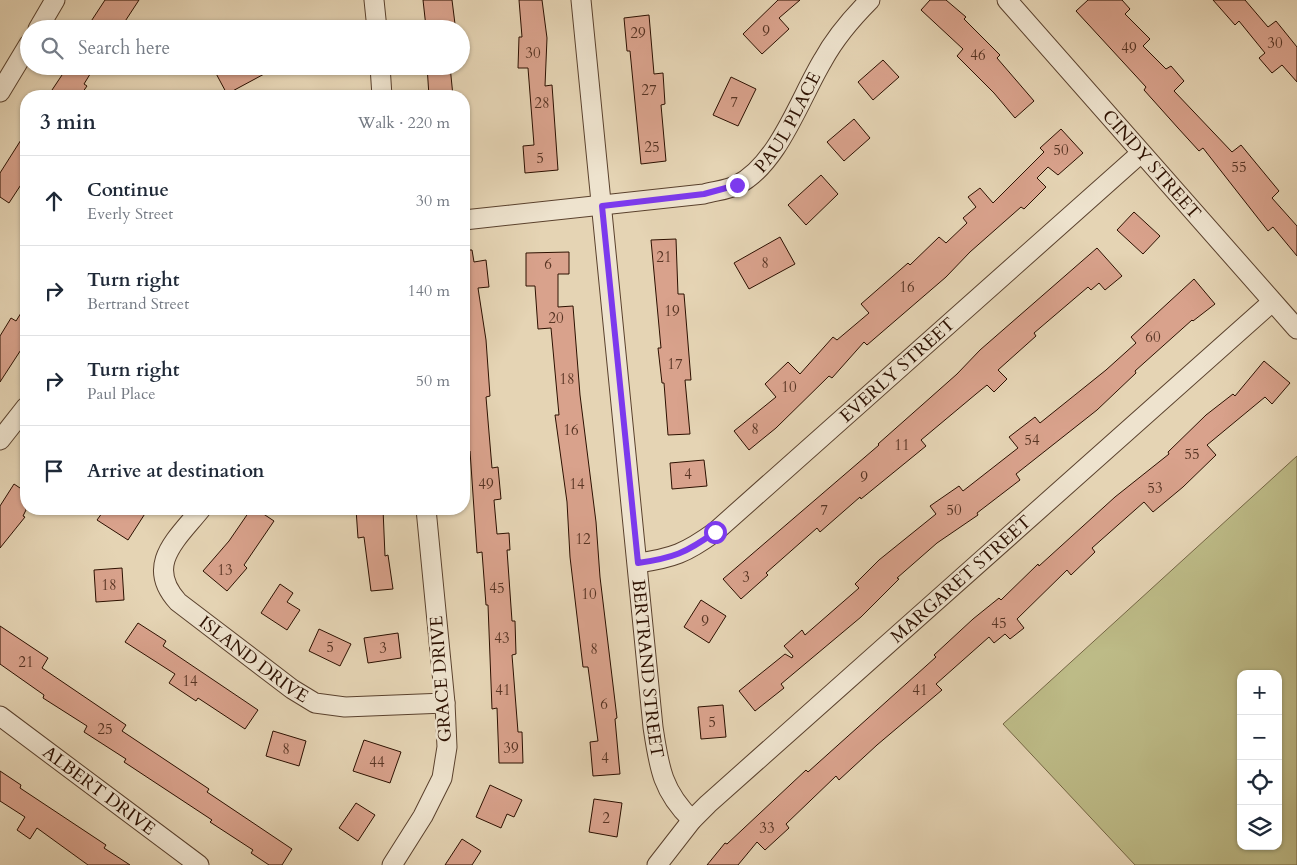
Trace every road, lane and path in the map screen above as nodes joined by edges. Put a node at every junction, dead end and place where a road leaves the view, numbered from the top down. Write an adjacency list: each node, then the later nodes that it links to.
1 (55, 0): 6 (street)
2 (374, 0): 7 (street)
3 (581, 0): 13 (street, BERTRAND STREET)
4 (870, 0): 13 (street, PAUL PLACE)
5 (1007, 0): 12 (street, CINDY STREET)
6 (43, 20)
7 (376, 20)
8 (20, 59): 11 (street)
9 (379, 75): 10 (street)
10 (378, 90)
11 (0, 92)
12 (1141, 153): 15 (street, CINDY STREET); 21 (street, EVERLY STREET)
13 (602, 206): 14 (street, PAUL PLACE); 21 (street, BERTRAND STREET)
14 (470, 219)
15 (1272, 302): 16 (street, CINDY STREET); 24 (street, MARGARET STREET)
16 (1297, 329)
17 (20, 415): 18 (street)
18 (0, 440)
19 (196, 515): 22 (street, ISLAND DRIVE)
20 (427, 515): 22 (street, GRACE DRIVE)
21 (638, 563): 24 (street, BERTRAND STREET)
22 (446, 703): 26 (street, GRACE DRIVE)
23 (0, 716): 25 (street, ALBERT DRIVE)
24 (692, 820): 27 (street, MARGARET STREET)
25 (199, 865)
26 (392, 865)
27 (657, 865)

